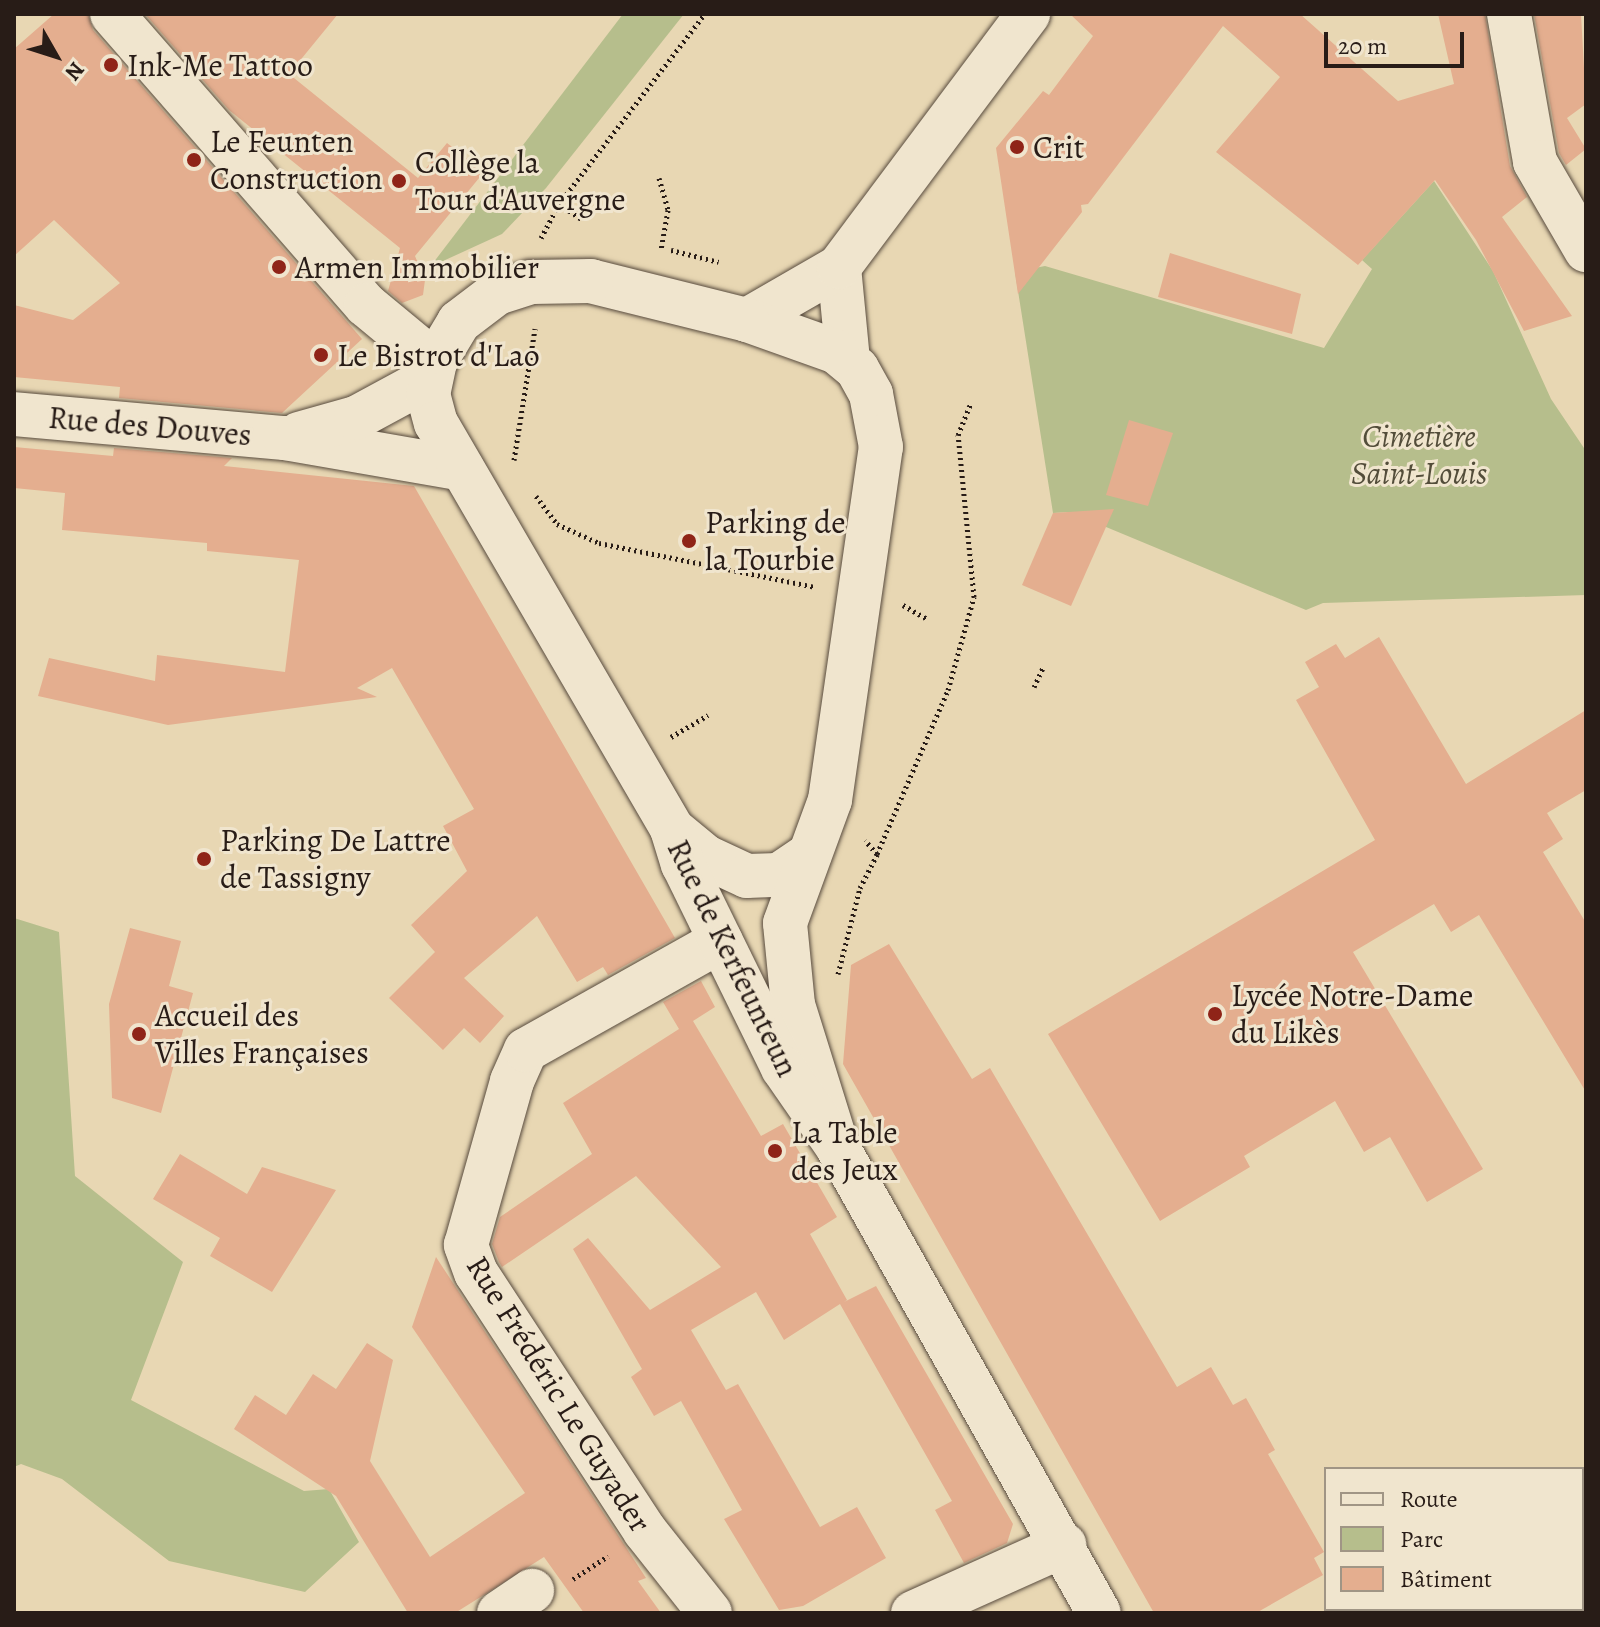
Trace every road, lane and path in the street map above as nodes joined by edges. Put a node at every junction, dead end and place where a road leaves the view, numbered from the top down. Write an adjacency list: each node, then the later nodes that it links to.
1 (112, 14): 17 (main road)
2 (705, 14): 6 (path)
3 (1028, 14): 12 (main road)
4 (1509, 14): 9 (main road)
5 (659, 178): 8 (path)
6 (559, 204): 7 (path); 13 (path)
7 (583, 220)
8 (661, 249): 10 (path); 11 (path)
9 (1586, 250)
10 (652, 252)
11 (730, 267)
12 (839, 267): 14 (main road); 16 (main road)
13 (559, 279): 14 (main road); 17 (main road)
14 (747, 320): 16 (main road)
15 (529, 349): 21 (path)
16 (848, 360): 24 (main road)
17 (432, 371): 20 (main road, Rue des Douves); 22 (main road, Rue de Kerfeunteun)
18 (971, 402): 32 (path)
19 (14, 414): 20 (main road, Rue des Douves)
20 (285, 438): 22 (main road, Rue des Douves)
21 (511, 456)
22 (462, 469): 30 (main road, Rue de Kerfeunteun)
23 (530, 488): 24 (path)
24 (860, 595): 29 (main road)
25 (1044, 666): 26 (path)
26 (1034, 687)
27 (708, 715): 28 (path)
28 (681, 730)
29 (830, 800): 31 (main road); 32 (path)
30 (672, 829): 31 (main road); 33 (main road, Rue de Kerfeunteun)
31 (810, 854): 34 (main road)
32 (877, 854): 34 (path)
33 (720, 941): 35 (main road, Rue de Kerfeunteun); 36 (main road, Rue Frédéric Le Guyader)
34 (799, 1024): 35 (main road)
35 (837, 1146): 37 (main road, Rue de Kerfeunteun)
36 (645, 1531): 38 (path); 39 (main road, Rue Frédéric Le Guyader)
37 (1064, 1545): 40 (main road); 41 (main road, Rue de Kerfeunteun)
38 (532, 1596)
39 (710, 1613)
40 (913, 1613)
41 (1099, 1613)

